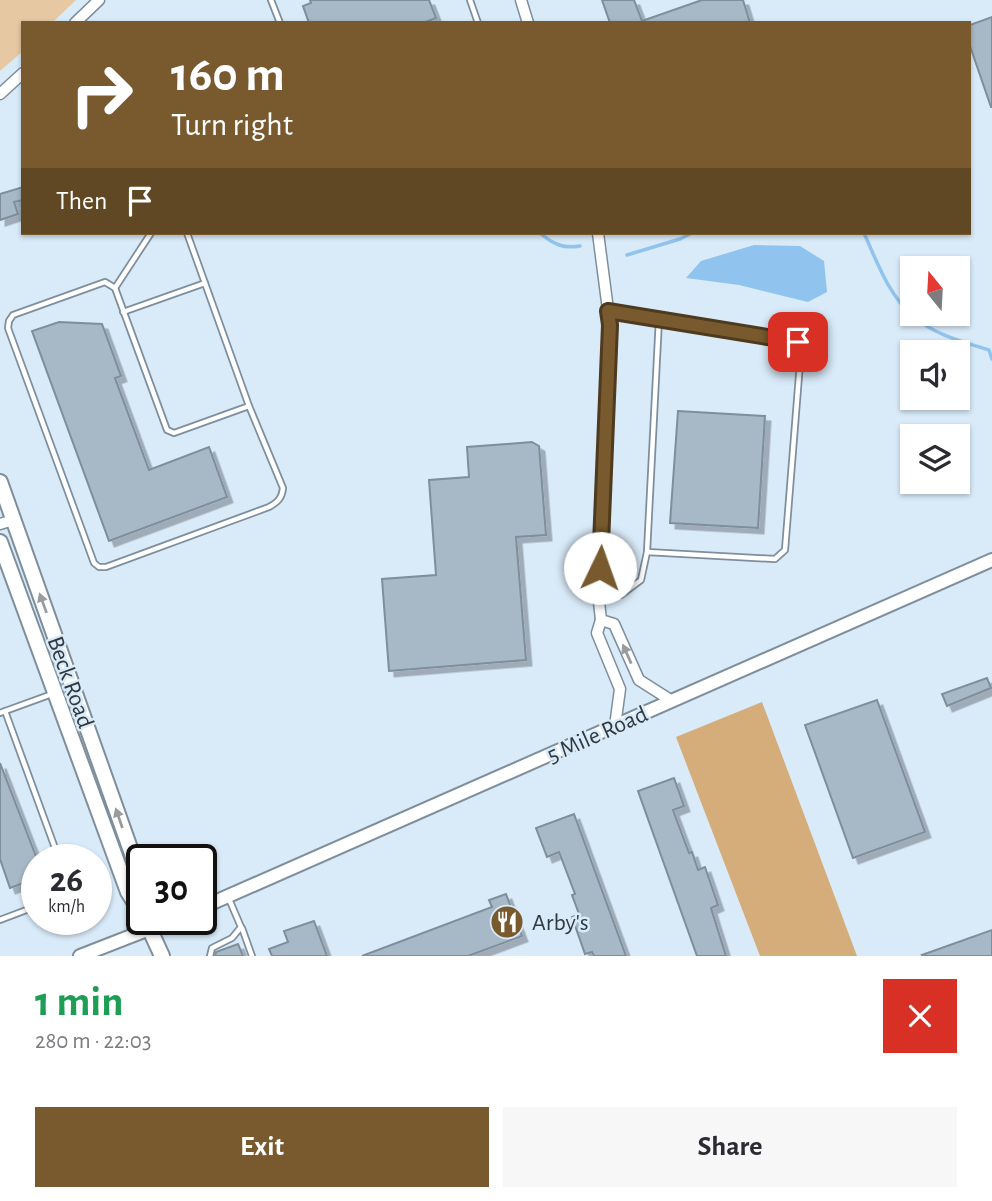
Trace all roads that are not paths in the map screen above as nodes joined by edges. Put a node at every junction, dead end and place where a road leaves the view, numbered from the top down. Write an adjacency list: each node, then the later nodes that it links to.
1 (99, 0): 5 (street)
2 (271, 0): 6 (lane)
3 (470, 0): 7 (lane)
4 (521, 0): 8 (street)
5 (82, 20)
6 (279, 21)
7 (477, 21)
8 (527, 21)
9 (21, 75): 10 (street)
10 (0, 94)
11 (149, 235): 15 (lane)
12 (188, 235): 14 (lane)
13 (598, 235): 16 (street)
14 (205, 283): 17 (lane); 19 (lane)
15 (115, 288): 17 (lane); 19 (lane)
16 (608, 311): 18 (lane); 25 (street)
17 (123, 312): 19 (lane)
18 (659, 319): 23 (lane); 23 (lane)
19 (249, 406)
20 (0, 482): 21 (main road, Beck Road)
21 (7, 522): 32 (main road, Beck Road, one-way to 21)
22 (0, 542): 27 (main road, Beck Road)
23 (647, 552): 25 (lane)
24 (992, 560): 28 (street, 5 Mile Road)
25 (598, 593): 26 (street)
26 (601, 620): 28 (street, one-way to 26); 30 (street)
27 (55, 693): 29 (lane); 33 (main road, Beck Road)
28 (672, 701): 30 (street, 5 Mile Road)
29 (2, 712): 31 (lane)
30 (615, 726): 34 (street, 5 Mile Road)
31 (53, 844)
32 (128, 844)
33 (126, 887)
34 (228, 896): 35 (street, 5 Mile Road); 38 (lane)
35 (217, 901)
36 (21, 912): 37 (lane)
37 (0, 920)
38 (241, 927): 43 (lane); 44 (lane)
39 (126, 933): 41 (street)
40 (153, 935): 42 (main road)
41 (80, 956)
42 (162, 956)
43 (209, 956)
44 (252, 956)

